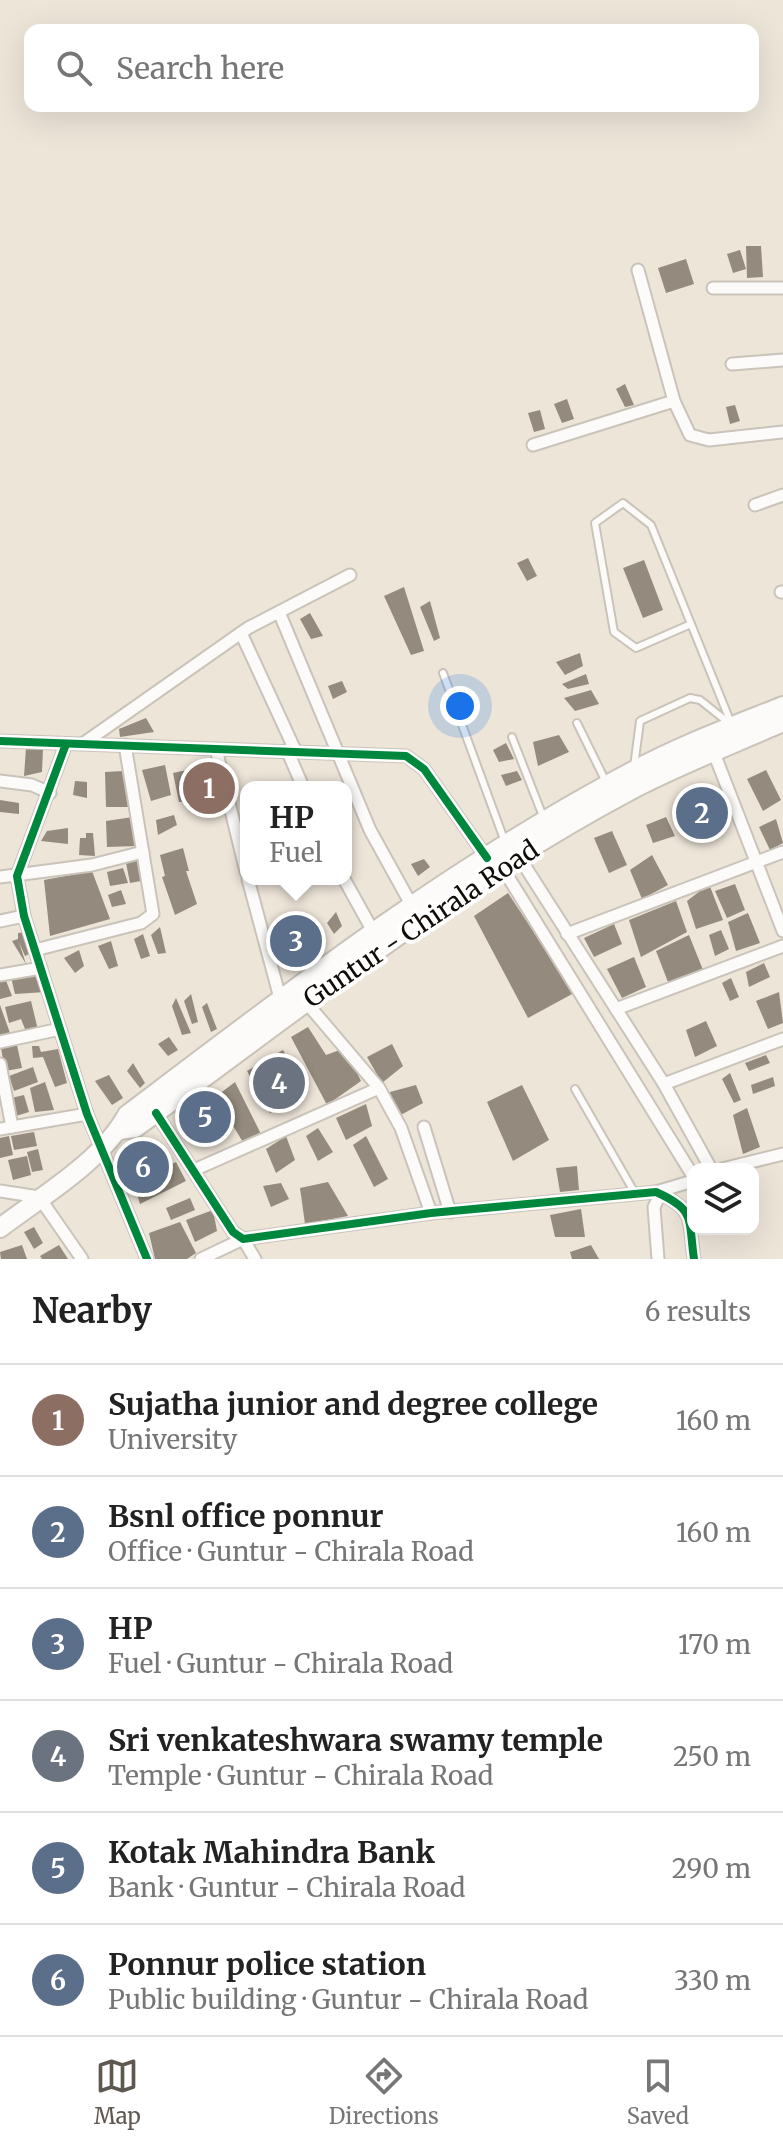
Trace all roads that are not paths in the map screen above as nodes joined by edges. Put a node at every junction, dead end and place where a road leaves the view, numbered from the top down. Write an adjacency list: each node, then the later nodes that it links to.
1 (638, 270): 6 (street)
2 (713, 288): 3 (street)
3 (783, 288)
4 (783, 360): 5 (street)
5 (732, 364)
6 (674, 401): 7 (street); 8 (street)
7 (783, 432)
8 (533, 445)
9 (783, 495): 10 (street)
10 (755, 505)
11 (350, 575): 12 (street)
12 (279, 612): 14 (street); 27 (street)
13 (691, 624): 13 (lane); 19 (lane)
14 (241, 633): 22 (street); 26 (street)
15 (443, 673): 38 (lane)
16 (783, 706): 19 (main road, Guntur - Chirala Road)
17 (783, 722): 28 (main road, Guntur - Chirala Road)
18 (577, 723): 33 (lane)
19 (733, 726): 29 (main road, Guntur - Chirala Road); 29 (lane)
20 (512, 737): 36 (lane)
21 (0, 741): 23 (street)
22 (83, 743): 23 (street); 24 (street)
23 (66, 744): 35 (street)
24 (125, 745): 25 (street); 39 (street)
25 (216, 749): 26 (street); 37 (street)
26 (291, 750): 27 (street); 31 (street)
27 (336, 753): 32 (street); 41 (street)
28 (714, 753): 38 (main road, Guntur - Chirala Road); 42 (street)
29 (633, 770): 33 (main road, Guntur - Chirala Road)
30 (0, 781): 35 (street)
31 (301, 781)
32 (348, 781)
33 (607, 785): 36 (main road, Guntur - Chirala Road)
34 (352, 789): 47 (street)
35 (50, 793): 43 (street)
36 (545, 822): 38 (main road, Guntur - Chirala Road)
37 (240, 847)
38 (512, 851): 41 (main road, Guntur - Chirala Road); 52 (street)
39 (143, 852): 43 (street); 54 (street)
40 (783, 852): 42 (street)
41 (494, 863): 47 (main road, Guntur - Chirala Road); 58 (main road, Guntur - Chirala Road); 60 (street)
42 (755, 863): 50 (street); 52 (street)
43 (17, 876): 44 (street); 48 (street)
44 (0, 877)
45 (250, 885): 57 (street)
46 (347, 885): 51 (street)
47 (412, 906): 51 (main road, Guntur - Chirala Road)
48 (24, 916): 49 (street); 54 (street)
49 (0, 921)
50 (783, 931)
51 (374, 933): 57 (main road, Guntur - Chirala Road)
52 (567, 934): 59 (street)
53 (783, 946): 59 (street)
54 (35, 950): 55 (street)
55 (41, 968): 56 (street); 61 (street)
56 (0, 975)
57 (280, 998): 72 (main road, Guntur - Chirala Road)
58 (305, 1001): 66 (street); 68 (main road, Guntur - Chirala Road)
59 (614, 1006): 60 (street); 65 (street)
60 (593, 1015): 77 (street)
61 (60, 1029): 63 (street); 69 (street)
62 (783, 1039): 65 (street)
63 (0, 1042)
64 (0, 1064): 71 (street)
65 (664, 1084): 75 (street)
66 (379, 1088): 78 (street); 85 (street)
67 (575, 1089): 81 (lane)
68 (156, 1113): 72 (main road, Guntur - Chirala Road); 78 (street)
69 (87, 1114): 71 (street); 73 (street)
70 (424, 1127): 84 (street)
71 (6, 1128)
72 (119, 1130): 73 (main road, Guntur - Chirala Road)
73 (100, 1148): 82 (main road, Guntur - Chirala Road); 89 (street)
74 (783, 1154): 76 (street)
75 (708, 1163)
76 (746, 1163)
77 (687, 1169)
78 (194, 1170): 87 (street)
79 (687, 1183): 83 (street)
80 (0, 1191): 82 (street)
81 (636, 1195): 83 (street); 84 (street)
82 (39, 1197): 86 (main road, Guntur - Chirala Road); 88 (street)
83 (667, 1197): 92 (street); 93 (street)
84 (450, 1212): 85 (street)
85 (431, 1213): 87 (street)
86 (0, 1228)
87 (243, 1239): 90 (street); 91 (street)
88 (82, 1259)
89 (147, 1259)
90 (201, 1259)
91 (255, 1259)
92 (658, 1259)
93 (694, 1259)

